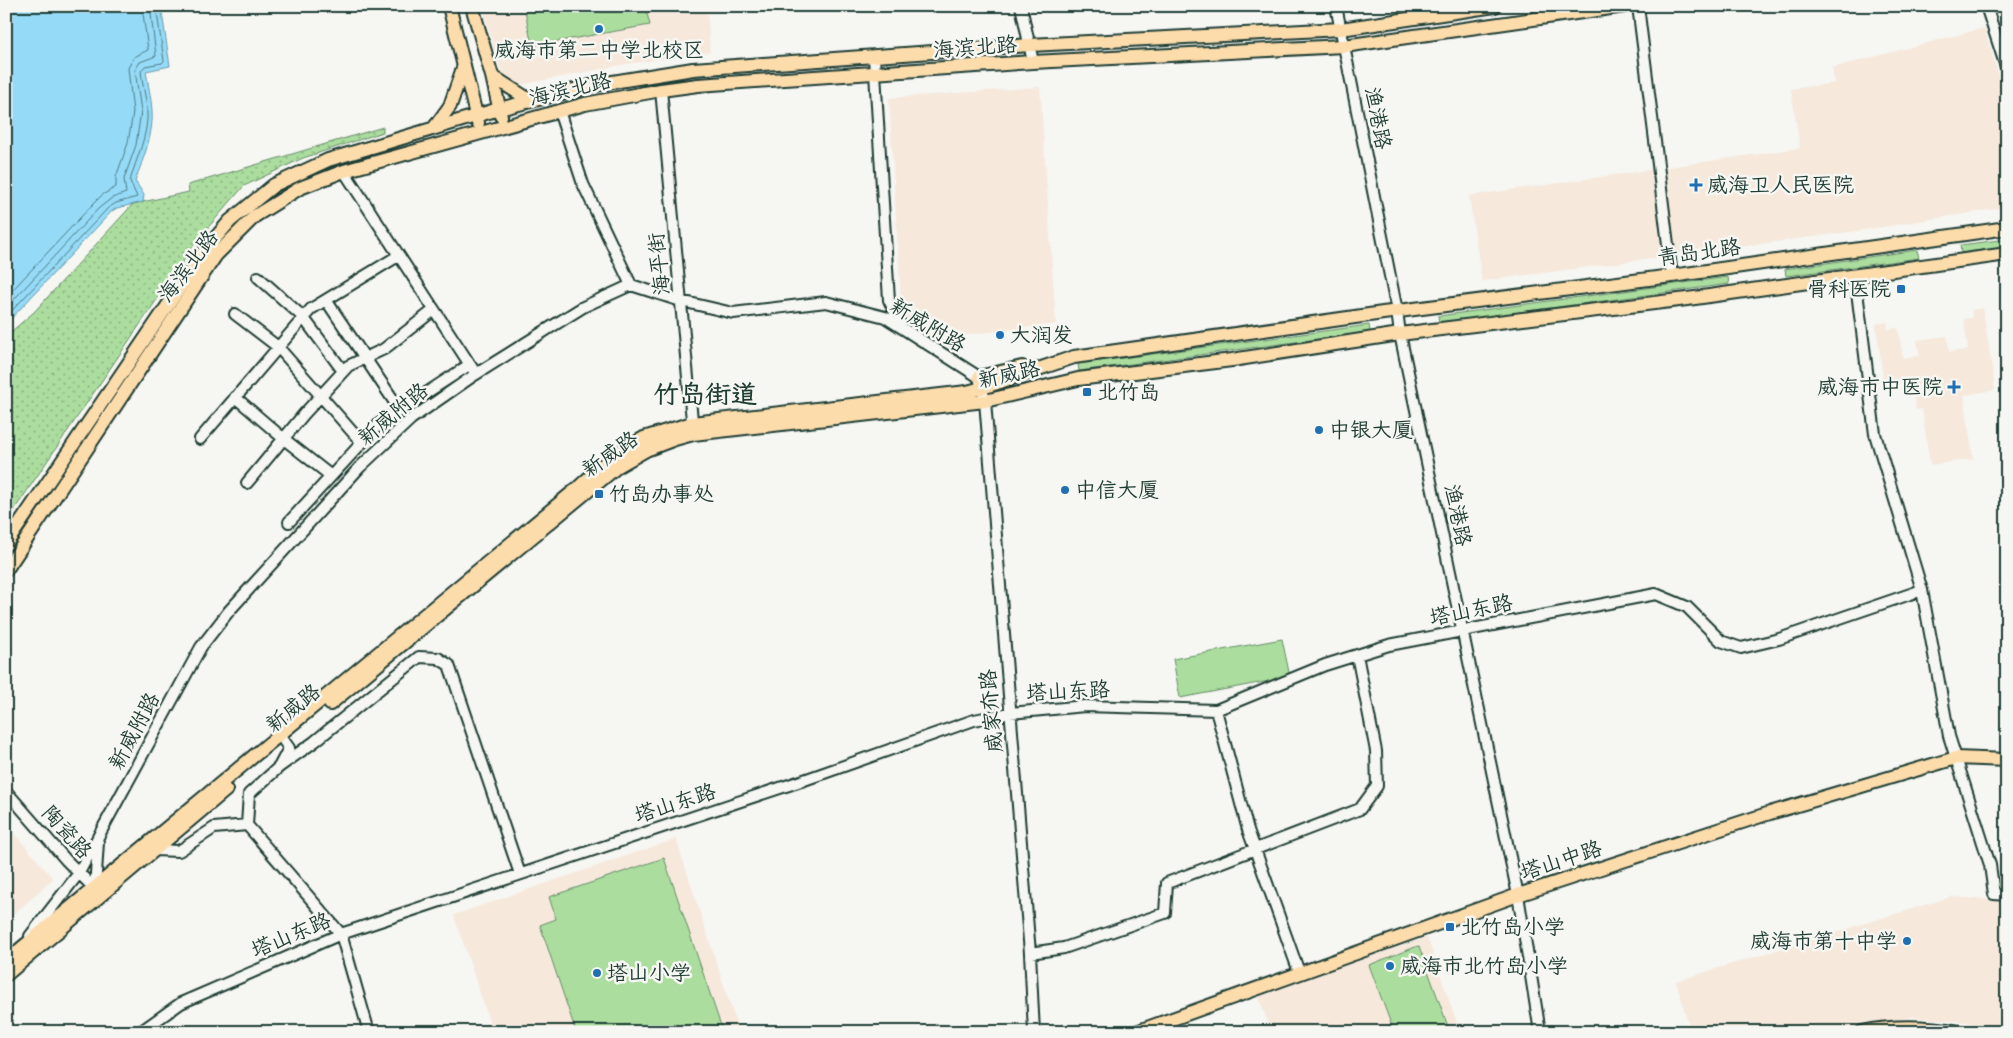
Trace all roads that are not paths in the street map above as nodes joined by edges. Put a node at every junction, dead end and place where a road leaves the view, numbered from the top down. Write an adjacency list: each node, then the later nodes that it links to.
1 (449, 6): 14 (main road)
2 (472, 6): 17 (main road)
3 (1021, 6): 10 (street)
4 (1336, 6): 9 (street, 渔港路)
5 (1495, 6): 9 (main road, 海滨北路)
6 (1625, 6): 11 (main road, 海滨北路)
7 (1638, 6): 31 (street)
8 (1986, 6): 15 (street)
9 (1341, 29): 10 (main road, 海滨北路); 11 (street, 渔港路)
10 (1030, 45): 12 (main road, 海滨北路); 13 (street)
11 (1344, 46): 13 (main road, 海滨北路); 37 (street, 渔港路)
12 (874, 57): 16 (street); 19 (main road, 海滨北路)
13 (1033, 62): 16 (main road, 海滨北路)
14 (464, 65): 22 (main road); 24 (main road)
15 (2007, 70)
16 (875, 74): 18 (main road, 海滨北路); 40 (street)
17 (492, 76): 19 (main road); 20 (main road)
18 (661, 90): 21 (main road, 海滨北路); 35 (street, 海平街)
19 (531, 101): 20 (main road, 海滨北路)
20 (499, 109): 22 (main road, 海滨北路); 23 (main road)
21 (559, 111): 23 (main road, 海滨北路); 33 (street)
22 (477, 116): 24 (main road, 海滨北路); 25 (main road)
23 (503, 126): 25 (main road, 海滨北路)
24 (434, 128): 58 (main road, 海滨北路)
25 (481, 132): 26 (main road, 海滨北路)
26 (344, 171): 29 (street); 59 (main road, 海滨北路)
27 (2007, 228): 31 (main road, 青岛北路)
28 (2007, 254): 32 (main road)
29 (398, 256): 34 (street); 36 (street)
30 (258, 276): 39 (street)
31 (1672, 276): 37 (main road, 青岛北路)
32 (1855, 276): 41 (main road); 60 (street)
33 (631, 285): 35 (street, 新威附路); 46 (street, 新威附路)
34 (326, 300): 39 (street); 43 (street)
35 (681, 301): 40 (street, 新威附路); 51 (street, 海平街)
36 (434, 310): 43 (street); 44 (street)
37 (1397, 311): 41 (street, 渔港路); 47 (main road, 新威路)
38 (236, 314): 42 (street)
39 (303, 318): 42 (street); 45 (street)
40 (902, 328): 47 (street, 新威附路)
41 (1400, 334): 47 (main road, 新威路); 61 (street, 渔港路)
42 (278, 347): 48 (street); 49 (street)
43 (365, 358): 45 (street); 50 (street)
44 (469, 365): 46 (street); 50 (street)
45 (343, 371): 48 (street)
46 (476, 374): 71 (street, 新威附路)
47 (982, 389): 51 (main road, 新威路); 64 (street, 威家夼路)
48 (320, 396): 53 (street); 54 (street)
49 (236, 397): 52 (street); 53 (street)
50 (400, 410): 54 (street)
51 (692, 429): 65 (main road, 新威路); 76 (main road, 新威路)
52 (200, 439)
53 (284, 439): 55 (street); 56 (street)
54 (362, 442): 55 (street)
55 (331, 476): 57 (street)
56 (248, 483)
57 (289, 522)
58 (6, 544)
59 (6, 570)
60 (1922, 590): 61 (street, 塔山东路); 66 (street)
61 (1463, 631): 62 (street, 塔山东路); 77 (street, 渔港路)
62 (1358, 655): 63 (street, 塔山东路); 73 (street)
63 (1216, 710): 64 (street, 塔山东路); 73 (street)
64 (1010, 713): 75 (street, 塔山东路); 81 (street, 威家夼路)
65 (284, 741): 68 (street); 72 (main road, 新威路)
66 (1956, 758): 67 (main road, 塔山中路); 77 (main road, 塔山中路); 78 (street)
67 (2007, 760)
68 (279, 767): 70 (street); 75 (street)
69 (6, 791): 74 (street, 陶瓷路)
70 (247, 825): 72 (street); 79 (street)
71 (98, 837): 74 (street, 新威附路); 76 (street)
72 (154, 850): 76 (main road, 新威路)
73 (1255, 850): 81 (street); 83 (street)
74 (79, 873): 76 (street, 陶瓷路); 80 (street, 新威附路)
75 (520, 874): 79 (street, 塔山东路)
76 (98, 892): 80 (main road, 新威路); 84 (main road, 新威路)
77 (1518, 895): 83 (main road, 塔山中路); 89 (street, 渔港路)
78 (2007, 895)
79 (341, 934): 85 (street, 塔山东路); 86 (street)
80 (20, 949): 82 (main road, 新威路)
81 (1030, 953): 87 (street, 威家夼路)
82 (6, 961)
83 (1299, 972): 88 (main road, 塔山中路)
84 (6, 975)
85 (140, 1032)
86 (369, 1032)
87 (1034, 1032)
88 (1136, 1032)
89 (1540, 1032)
90 (1862, 1032): 91 (main road)
91 (1960, 1032)

